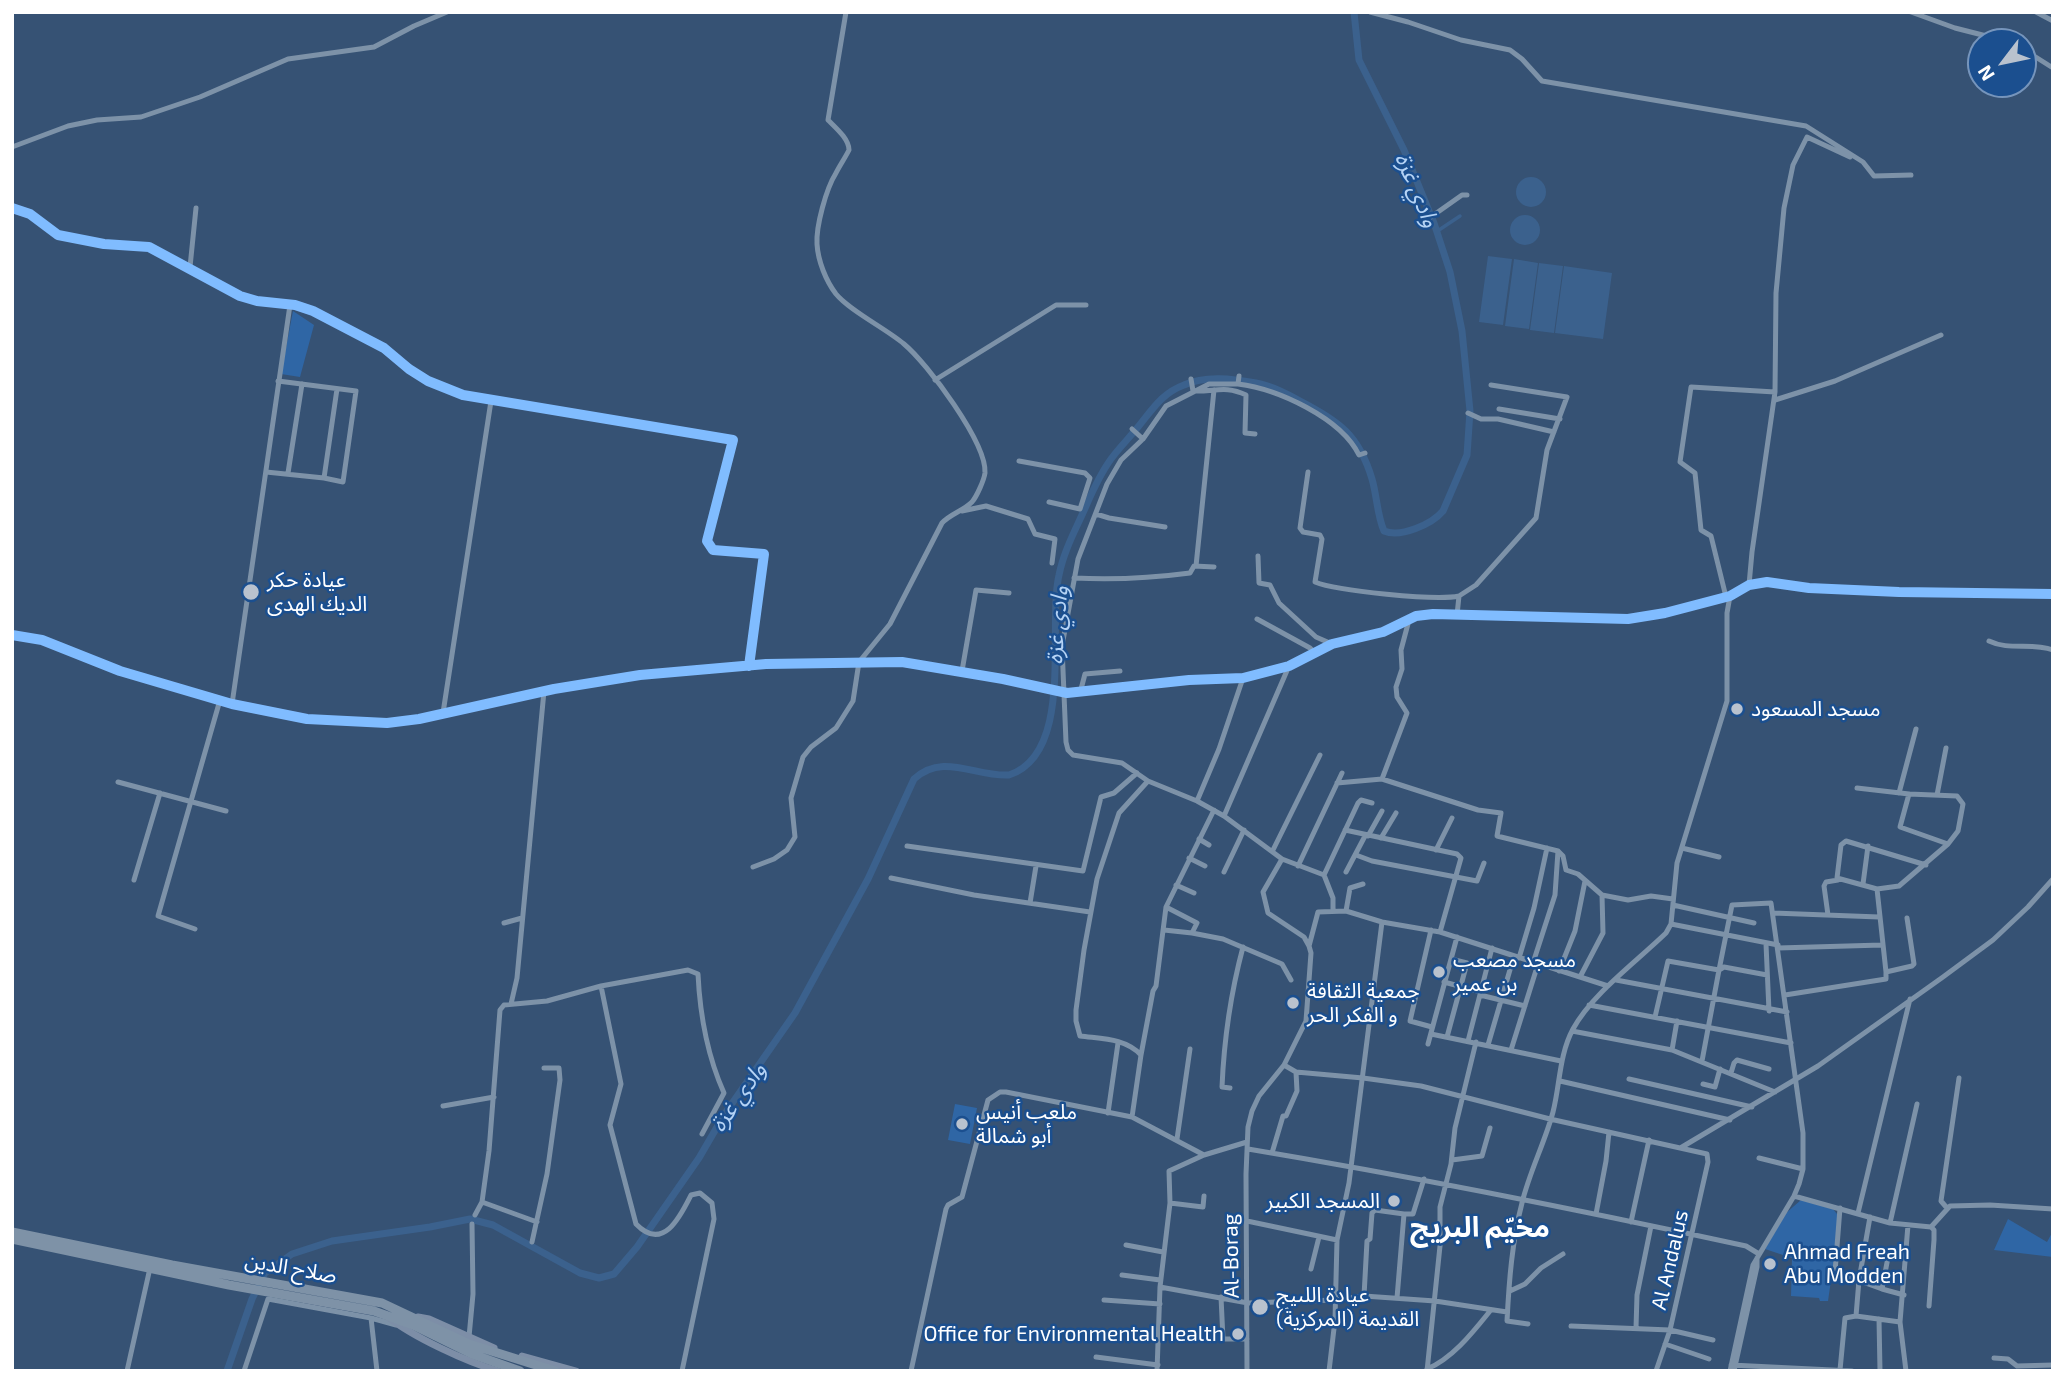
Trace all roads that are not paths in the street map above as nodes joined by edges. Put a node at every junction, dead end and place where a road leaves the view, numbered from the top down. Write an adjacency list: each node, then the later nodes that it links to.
1 (447, 12): 10 (street)
2 (846, 12): 21 (street)
3 (1370, 12): 11 (street)
4 (1911, 12): 7 (street)
5 (2036, 12): 6 (street)
6 (2053, 21)
7 (1967, 31)
8 (2037, 58): 9 (street)
9 (2053, 68)
10 (12, 147)
11 (1863, 162): 12 (street); 28 (street)
12 (1911, 175)
13 (1467, 195): 16 (street)
14 (12, 208): 17 (street)
15 (196, 208): 17 (street)
16 (1428, 219)
17 (190, 267): 18 (street)
18 (290, 305): 22 (street); 30 (street)
19 (1086, 305): 21 (street)
20 (1941, 335): 29 (street)
21 (935, 380): 46 (street)
22 (278, 381): 23 (street); 40 (street)
23 (302, 384): 26 (street); 42 (street)
24 (1192, 385): 27 (street); 37 (street); 38 (street)
25 (1491, 385): 33 (street)
26 (337, 389): 43 (street); 43 (street)
27 (1214, 390): 36 (street); 51 (street)
28 (1775, 392): 29 (street); 58 (street)
29 (1775, 400): 54 (street)
30 (491, 401): 68 (street); 78 (street)
31 (1499, 409): 33 (street)
32 (1470, 414): 35 (street)
33 (1560, 419): 35 (street)
34 (1134, 431): 37 (street)
35 (1554, 432): 57 (street)
36 (1255, 434)
37 (1143, 439): 47 (street)
38 (1363, 454)
39 (1019, 461): 45 (street)
40 (266, 472): 42 (street); 77 (street)
41 (1308, 472): 57 (street)
42 (288, 473): 43 (street)
43 (324, 478)
44 (1049, 502): 45 (street)
45 (1086, 503): 47 (street)
46 (959, 511): 50 (street); 67 (street)
47 (1097, 511): 48 (street); 53 (street)
48 (1165, 527)
49 (1258, 556): 64 (street)
50 (1052, 563)
51 (1196, 566): 52 (street); 53 (street)
52 (1214, 568)
53 (1074, 578): 74 (street)
54 (1749, 585): 56 (street); 58 (street)
55 (1009, 593): 70 (street)
56 (2053, 594)
57 (1458, 596): 59 (street)
58 (1728, 596): 59 (street); 112 (street)
59 (1457, 615): 61 (street)
60 (1257, 619): 66 (street)
61 (1409, 620): 64 (street); 84 (street)
62 (12, 635): 76 (street)
63 (1989, 641): 65 (street)
64 (1332, 644): 66 (street)
65 (2053, 650)
66 (1315, 653): 69 (street)
67 (859, 662): 68 (street); 70 (street); 125 (street)
68 (749, 666): 73 (street)
69 (1289, 666): 72 (street); 100 (street)
70 (962, 671): 74 (street)
71 (1120, 671): 75 (street)
72 (1243, 678): 75 (street); 94 (street)
73 (544, 691): 78 (street); 150 (street)
74 (1062, 693): 75 (street); 82 (street)
75 (1080, 693)
76 (220, 700): 77 (street); 93 (street)
77 (232, 704): 78 (street)
78 (443, 713)
79 (1916, 729): 90 (street)
80 (1946, 748): 92 (street)
81 (1320, 755): 113 (street)
82 (1137, 773): 85 (street); 122 (street)
83 (1342, 774): 87 (street)
84 (1382, 779): 87 (street); 111 (street)
85 (1148, 781): 94 (street); 146 (street)
86 (118, 782): 89 (street)
87 (1337, 783): 124 (street)
88 (1857, 788): 90 (street)
89 (160, 793): 93 (street); 132 (street)
90 (1899, 793): 91 (street)
91 (1909, 794): 92 (street); 107 (street)
92 (1937, 795): 107 (street)
93 (192, 802): 97 (street); 157 (street)
94 (1198, 802): 96 (street)
95 (1372, 803): 103 (street)
96 (1214, 810): 100 (street); 106 (street)
97 (226, 811)
98 (1382, 811): 104 (street)
99 (1396, 813): 105 (street)
100 (1224, 816): 102 (street)
101 (1452, 818): 114 (street)
102 (1244, 830): 113 (street); 126 (street)
103 (1345, 830): 104 (street); 128 (street)
104 (1366, 836): 105 (street); 116 (street)
105 (1381, 838): 114 (street)
106 (1199, 839): 108 (street); 118 (street)
107 (1948, 844): 121 (street)
108 (1209, 845)
109 (907, 846): 122 (street)
110 (1868, 846): 121 (street); 133 (street); 136 (street)
111 (1547, 848): 115 (street); 170 (street)
112 (1682, 848): 117 (street); 141 (street)
113 (1273, 850): 119 (street)
114 (1436, 850): 129 (street)
115 (1558, 852): 134 (street); 172 (street)
116 (1356, 855): 127 (street); 129 (street)
117 (1719, 857)
118 (1189, 858): 123 (street); 137 (street)
119 (1282, 859): 124 (street); 166 (street)
120 (1484, 863): 129 (street)
121 (1926, 865): 138 (street)
122 (1037, 866): 142 (street)
123 (1205, 866)
124 (1298, 866): 128 (street)
125 (753, 867)
126 (1224, 872)
127 (1346, 872)
128 (1324, 875): 144 (street)
129 (1455, 877): 160 (street)
130 (891, 878): 142 (street)
131 (2053, 879): 187 (street)
132 (134, 880)
133 (1839, 880): 136 (street); 148 (street)
134 (1585, 881): 140 (street); 174 (street)
135 (1363, 884): 145 (street)
136 (1863, 884): 138 (street)
137 (1176, 885): 139 (street); 143 (street)
138 (1877, 889): 149 (street)
139 (1194, 893)
140 (1602, 895): 141 (street); 177 (street)
141 (1673, 902): 151 (street); 156 (street)
142 (1030, 903): 146 (street)
143 (1166, 907): 158 (street); 161 (street)
144 (1333, 910): 145 (street); 166 (street, Al-Borag)
145 (1346, 911): 153 (street)
146 (1090, 912): 204 (street)
147 (1773, 913): 148 (street); 151 (street); 168 (street)
148 (1828, 915): 149 (street)
149 (1879, 917): 165 (street)
150 (522, 918): 154 (street); 190 (street)
151 (1730, 918): 155 (street); 162 (street)
152 (1907, 918): 175 (street)
153 (1382, 922): 159 (street); 219 (street)
154 (505, 923)
155 (1754, 923)
156 (1671, 924): 162 (street); 179 (street)
157 (195, 929)
158 (1164, 930): 161 (street); 210 (street)
159 (1431, 930): 160 (street); 197 (street)
160 (1440, 932): 163 (street)
161 (1192, 933): 167 (street)
162 (1727, 934): 164 (street); 173 (street)
163 (1457, 937): 169 (street); 171 (street)
164 (1766, 944): 168 (street); 176 (street)
165 (1882, 945): 168 (street); 175 (street)
166 (1310, 946): 213 (street, Al-Borag)
167 (1243, 947): 178 (street); 225 (street)
168 (1778, 947): 186 (street)
169 (1492, 948): 170 (street); 185 (street)
170 (1516, 957): 172 (street); 188 (street)
171 (1451, 959): 180 (street); 182 (street)
172 (1536, 964): 174 (street); 192 (street)
173 (1719, 970): 176 (street); 184 (street); 189 (street)
174 (1559, 971): 177 (street)
175 (1886, 972): 186 (street)
176 (1767, 975): 193 (street)
177 (1580, 977): 183 (street)
178 (1291, 980)
179 (1616, 981): 183 (street); 184 (street)
180 (1444, 982): 182 (street); 197 (street)
181 (601, 986): 190 (street); 238 (street); 334 (street)
182 (1461, 986): 185 (street); 201 (street)
183 (1608, 986): 191 (street)
184 (1661, 989): 189 (street); 195 (street)
185 (1481, 993): 188 (street); 202 (street)
186 (1785, 995): 194 (street)
187 (1910, 999): 222 (street); 260 (street)
188 (1502, 1000): 192 (street); 206 (street)
189 (1713, 1000): 193 (street); 198 (street)
190 (511, 1004): 227 (street)
191 (1589, 1005): 195 (street); 199 (street)
192 (1525, 1006): 208 (street)
193 (1769, 1011): 194 (street)
194 (1787, 1012): 203 (street)
195 (1655, 1017): 196 (street)
196 (1677, 1021): 198 (street); 209 (street)
197 (1432, 1027): 200 (street)
198 (1709, 1029): 203 (street); 212 (street)
199 (1572, 1031): 209 (street); 211 (street)
200 (1431, 1034): 201 (street); 205 (street)
201 (1447, 1037): 202 (street)
202 (1472, 1042): 206 (street); 228 (street)
203 (1791, 1042): 222 (street)
204 (1118, 1043): 210 (street); 232 (street)
205 (1428, 1044)
206 (1488, 1045): 208 (street)
207 (1190, 1049): 239 (street)
208 (1511, 1050): 211 (street)
209 (1672, 1050): 212 (street)
210 (1141, 1055): 233 (street)
211 (1561, 1061): 223 (street)
212 (1702, 1061): 215 (street)
213 (1284, 1065): 217 (street); 241 (street, Al-Borag)
214 (544, 1068): 266 (street)
215 (1720, 1069): 218 (street); 224 (street)
216 (1769, 1069): 218 (street)
217 (1296, 1072): 219 (street); 244 (street)
218 (1731, 1073): 226 (street)
219 (1363, 1077): 228 (street); 248 (street)
220 (1959, 1078): 258 (street)
221 (1629, 1079): 231 (street)
222 (1796, 1080): 226 (street); 249 (street)
223 (1560, 1081): 234 (street); 235 (street)
224 (1703, 1084)
225 (1230, 1088)
226 (1775, 1092): 231 (street)
227 (494, 1097): 230 (street); 255 (street)
228 (1464, 1097): 234 (street); 247 (street)
229 (1917, 1104): 268 (street)
230 (443, 1106)
231 (1752, 1107): 235 (street)
232 (1108, 1113): 233 (street); 335 (street)
233 (1132, 1117): 239 (street)
234 (1550, 1119): 237 (street); 254 (street)
235 (1730, 1120): 242 (street)
236 (1490, 1128): 247 (street)
237 (1609, 1132): 240 (street); 262 (street)
238 (702, 1134)
239 (1177, 1139): 245 (street)
240 (1649, 1140): 242 (street); 267 (street)
241 (1247, 1142): 243 (street, Al-Borag); 245 (street)
242 (1682, 1147): 274 (street, Al Andalus)
243 (1248, 1149): 244 (street); 265 (street, Al-Borag)
244 (1272, 1153): 248 (street)
245 (1204, 1155): 256 (street)
246 (1759, 1158): 249 (street)
247 (1452, 1160): 251 (street)
248 (1351, 1167): 250 (street); 277 (street)
249 (1803, 1169): 253 (street)
250 (1424, 1179): 251 (street); 261 (street)
251 (1446, 1184): 254 (street); 299 (street)
252 (1204, 1196): 256 (street)
253 (1794, 1196): 257 (street); 283 (street)
254 (1522, 1200): 262 (street); 292 (street)
255 (482, 1202): 263 (street); 266 (street)
256 (1170, 1203): 280 (street)
257 (1840, 1208): 260 (street); 287 (street)
258 (1947, 1208): 259 (street); 272 (street)
259 (2053, 1209)
260 (1858, 1213): 264 (street)
261 (1404, 1214): 294 (street); 296 (street)
262 (1596, 1214): 267 (street)
263 (475, 1215)
264 (1870, 1217): 268 (street); 287 (street)
265 (1247, 1221): 275 (street); 300 (street, Al-Borag)
266 (537, 1222): 278 (street)
267 (1632, 1222): 271 (street)
268 (1890, 1223): 270 (street)
269 (472, 1224): 317 (street)
270 (1908, 1225): 272 (street); 293 (street)
271 (1651, 1226): 274 (street); 313 (street)
272 (1931, 1227): 302 (street)
273 (12, 1232): 288 (highway, صلاح الدين)
274 (1692, 1235): 283 (street); 314 (street, Al Andalus)
275 (1319, 1237): 277 (street); 285 (street)
276 (12, 1239): 284 (highway, صلاح الدين)
277 (1337, 1240): 298 (street)
278 (531, 1241)
279 (1126, 1245): 280 (street)
280 (1163, 1252): 289 (street)
281 (1889, 1252): 290 (street)
282 (1563, 1254): 292 (street)
283 (1758, 1256): 324 (street)
284 (150, 1268): 288 (highway, صلاح الدين); 327 (street)
285 (1311, 1269)
286 (1122, 1275): 289 (street)
287 (1859, 1280): 290 (street); 306 (street)
288 (242, 1282): 291 (highway, صلاح الدين)
289 (1160, 1283): 295 (street); 301 (street)
290 (1882, 1289): 293 (street)
291 (290, 1291): 305 (highway, صلاح الدين); 317 (highway, صلاح الدين)
292 (1510, 1291): 304 (street)
293 (1904, 1295): 309 (street)
294 (1364, 1296): 296 (street); 298 (street)
295 (1220, 1297): 300 (street); 315 (street)
296 (1397, 1298): 299 (street)
297 (1104, 1300): 301 (street)
298 (1335, 1300): 300 (street); 337 (street)
299 (1435, 1301): 303 (street); 325 (street)
300 (1248, 1303): 315 (street, Al-Borag)
301 (1160, 1304): 323 (street)
302 (1929, 1306)
303 (1490, 1311): 304 (street); 325 (street)
304 (1507, 1312): 310 (street)
305 (384, 1315): 311 (main road); 331 (highway, صلاح الدين)
306 (1856, 1316): 308 (street); 326 (street)
307 (371, 1318): 311 (street); 328 (street); 329 (street)
308 (1880, 1319): 309 (street); 340 (street)
309 (1900, 1322): 341 (street)
310 (1528, 1324)
311 (399, 1326): 330 (main road)
312 (1571, 1326): 313 (street)
313 (1636, 1328): 314 (street)
314 (1670, 1330): 316 (street, Al Andalus); 318 (street)
315 (1247, 1339): 336 (street, Al-Borag)
316 (1713, 1339)
317 (469, 1340): 332 (highway, صلاح الدين); 333 (main road)
318 (1665, 1344): 321 (street); 338 (street)
319 (1096, 1357): 323 (street)
320 (1994, 1358): 322 (street)
321 (1709, 1359)
322 (2053, 1365)
323 (1158, 1368)
324 (1733, 1368): 326 (street)
325 (1427, 1370)
326 (1840, 1370): 339 (street)
327 (127, 1371)
328 (244, 1371)
329 (377, 1371)
330 (498, 1371)
331 (520, 1371)
332 (555, 1371)
333 (576, 1371)
334 (682, 1371)
335 (911, 1371)
336 (1247, 1371)
337 (1329, 1371)
338 (1656, 1371)
339 (1852, 1371)
340 (1880, 1371)
341 (1906, 1371)

